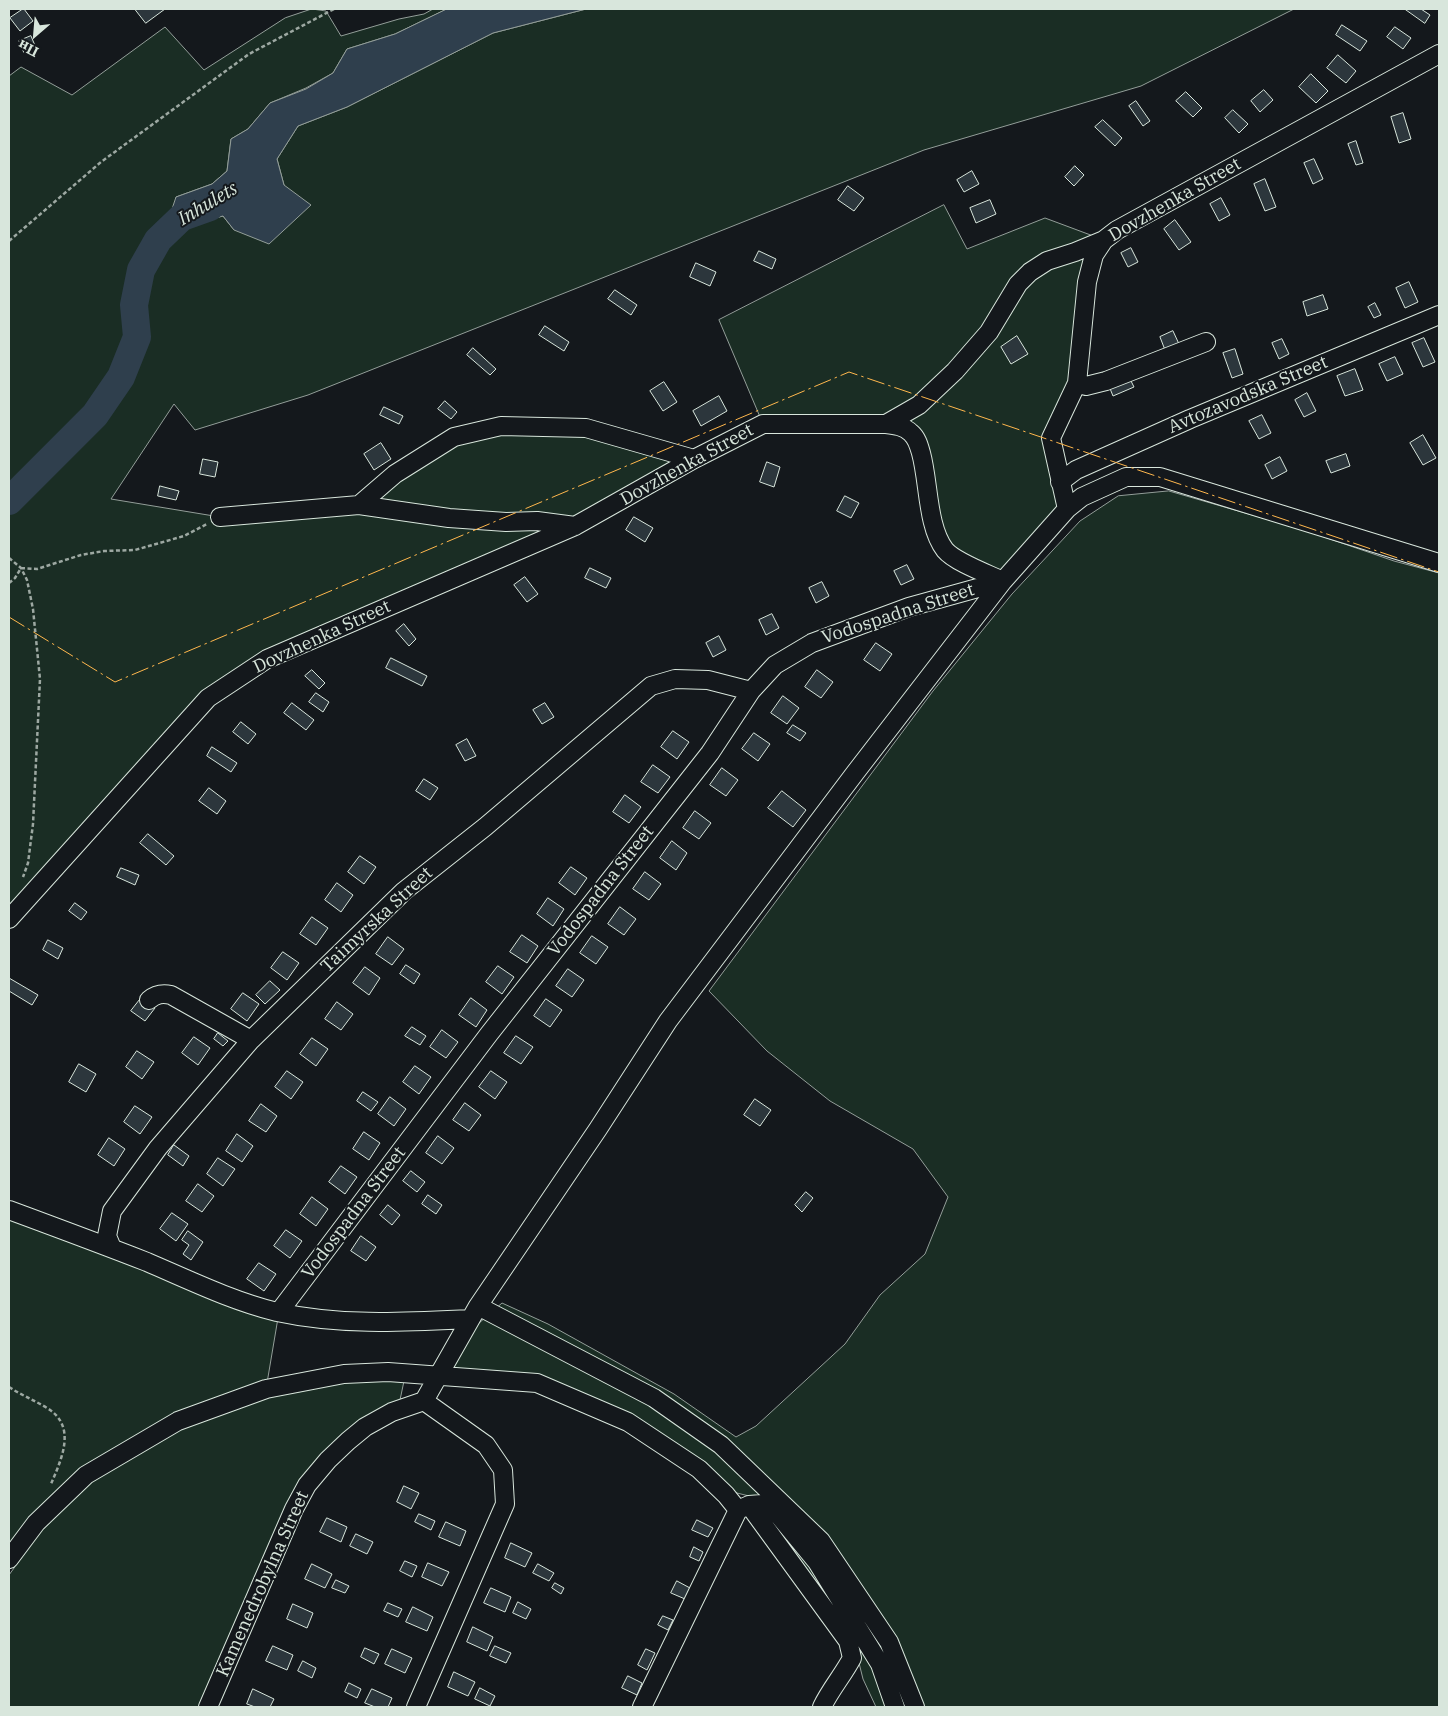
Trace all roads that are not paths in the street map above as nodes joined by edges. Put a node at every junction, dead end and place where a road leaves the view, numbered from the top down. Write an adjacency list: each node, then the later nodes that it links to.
1 (1439, 54): 2 (street, Dovzhenka Street)
2 (1104, 240): 5 (street, Dovzhenka Street); 6 (street)
3 (1439, 315): 8 (street, Avtozavodska Street)
4 (1206, 342): 5 (street)
5 (1077, 383): 8 (street, Dovzhenka Street)
6 (886, 424): 7 (street, Dovzhenka Street); 14 (street, Dovzhenka Street)
7 (694, 459): 9 (street); 12 (street, Dovzhenka Street)
8 (1060, 482): 10 (street, Dovzhenka Street)
9 (359, 505): 11 (street); 12 (street)
10 (1067, 509): 13 (street, Vodospadna Street); 14 (street, Vodospadna Street)
11 (220, 517)
12 (575, 526): 16 (street, Dovzhenka Street)
13 (1439, 563)
14 (1003, 581): 15 (street, Vodospadna Street); 22 (street, Vodospadna Street)
15 (751, 691): 18 (street, Taimyrska Street); 21 (street, Vodospadna Street)
16 (9, 919)
17 (149, 1000): 18 (street)
18 (251, 1040): 20 (street, Taimyrska Street)
19 (9, 1210): 20 (street)
20 (112, 1248): 21 (street)
21 (280, 1312): 22 (street)
22 (474, 1313): 23 (street, Vodospadna Street); 32 (street)
23 (437, 1376): 24 (street, Vodospadna Street); 25 (street); 26 (street)
24 (424, 1401): 27 (street, Kamenedrobylna Street); 28 (street)
25 (743, 1508): 29 (street); 30 (street); 31 (street)
26 (9, 1558)
27 (208, 1707)
28 (416, 1707)
29 (642, 1707)
30 (822, 1707)
31 (895, 1707)
32 (915, 1707)

